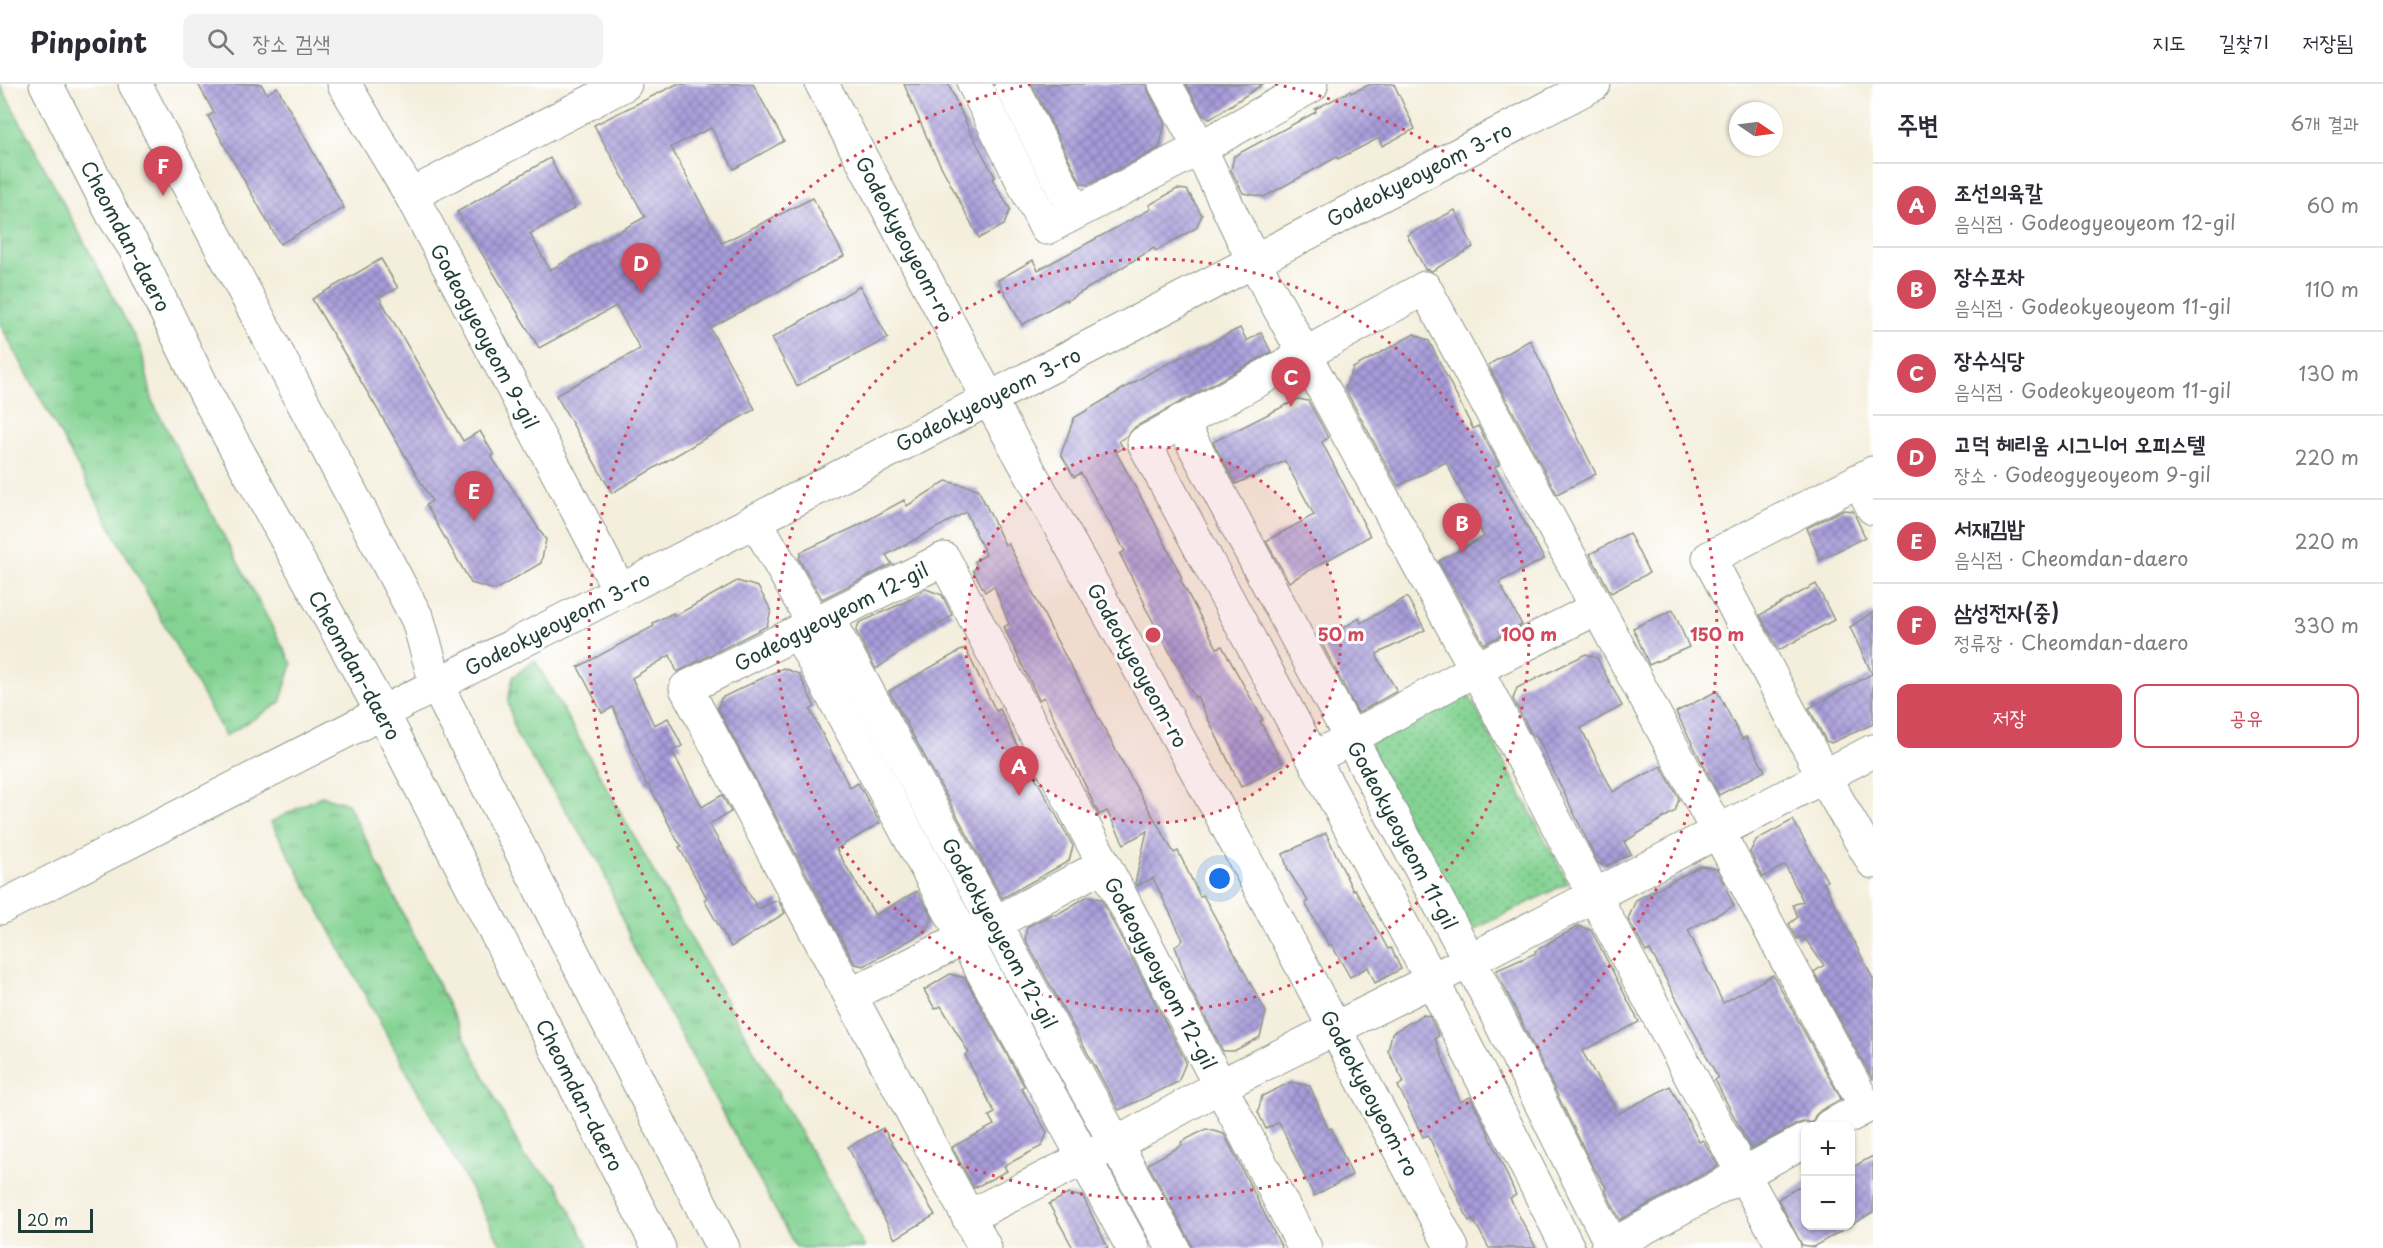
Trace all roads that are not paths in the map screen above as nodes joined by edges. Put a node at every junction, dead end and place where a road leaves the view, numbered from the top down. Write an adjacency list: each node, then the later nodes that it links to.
1 (46, 84): 25 (street, Cheomdan-daero)
2 (135, 84): 24 (street)
3 (344, 84): 12 (street, Godeogyeoyeom 9-gil)
4 (626, 84): 12 (street)
5 (822, 84): 16 (street, Godeokyeoyeom-ro)
6 (974, 84): 13 (street)
7 (1011, 84): 13 (street)
8 (1165, 84): 11 (street)
9 (1310, 84): 11 (street)
10 (1594, 84): 14 (street, Godeokyeoyeom 3-ro)
11 (1200, 148): 13 (street); 14 (street)
12 (411, 195): 20 (street, Godeogyeoyeom 9-gil)
13 (1076, 212)
14 (1253, 260): 15 (street); 16 (street, Godeokyeoyeom 3-ro)
15 (1305, 354): 17 (street); 21 (street); 23 (street)
16 (989, 399): 19 (street, Godeokyeoyeom 3-ro); 40 (street, Godeokyeoyeom-ro)
17 (1181, 421): 26 (street, Godeokyeoyeom 11-gil); 28 (street)
18 (1868, 487): 29 (street)
19 (754, 520): 20 (street, Godeokyeoyeom 3-ro); 22 (street)
20 (620, 591): 24 (street, Godeokyeoyeom 3-ro)
21 (1597, 608): 23 (street); 30 (street)
22 (813, 625): 32 (street, Godeogyeoyeom 12-gil); 35 (street, Godeokyeoyeom 12-gil); 36 (street); 39 (street, Godeogyeoyeom 12-gil)
23 (1476, 669): 26 (street); 33 (street)
24 (436, 684): 25 (street, Godeokyeoyeom 3-ro); 50 (street)
25 (382, 712): 34 (street, Godeokyeoyeom 3-ro); 49 (street, Cheomdan-daero)
26 (1351, 738): 28 (street); 37 (street, Godeokyeoyeom 11-gil)
27 (1873, 751): 29 (street)
28 (1312, 759): 38 (street)
29 (1824, 777): 30 (street); 31 (street)
30 (1718, 832): 33 (street); 42 (street)
31 (1873, 862)
32 (1104, 865): 35 (street); 41 (street, Godeogyeoyeom 12-gil)
33 (1594, 896): 37 (street); 46 (street)
34 (0, 908)
35 (995, 923): 36 (street); 44 (street, Godeokyeoyeom 12-gil)
36 (964, 938): 39 (street); 45 (street)
37 (1469, 959): 38 (street); 48 (street, Godeokyeoyeom 11-gil)
38 (1432, 980): 40 (street); 56 (street)
39 (850, 995): 47 (street, Godeogyeoyeom 12-gil)
40 (1336, 1027): 41 (street); 55 (street, Godeokyeoyeom-ro)
41 (1220, 1086): 44 (street); 54 (street, Godeogyeoyeom 12-gil)
42 (1838, 1122)
43 (1801, 1143): 46 (street, Godeokyeoyeom 11-gil)
44 (1116, 1144): 45 (street); 53 (street, Godeokyeoyeom 12-gil)
45 (1084, 1158): 47 (street); 52 (street)
46 (1743, 1174): 48 (street, Godeokyeoyeom 11-gil); 57 (street)
47 (968, 1217): 51 (street, Godeogyeoyeom 12-gil)
48 (1610, 1247)
49 (659, 1248)
50 (723, 1248)
51 (985, 1248)
52 (1133, 1248)
53 (1173, 1248)
54 (1305, 1248)
55 (1452, 1248)
56 (1568, 1248)
57 (1784, 1248)

